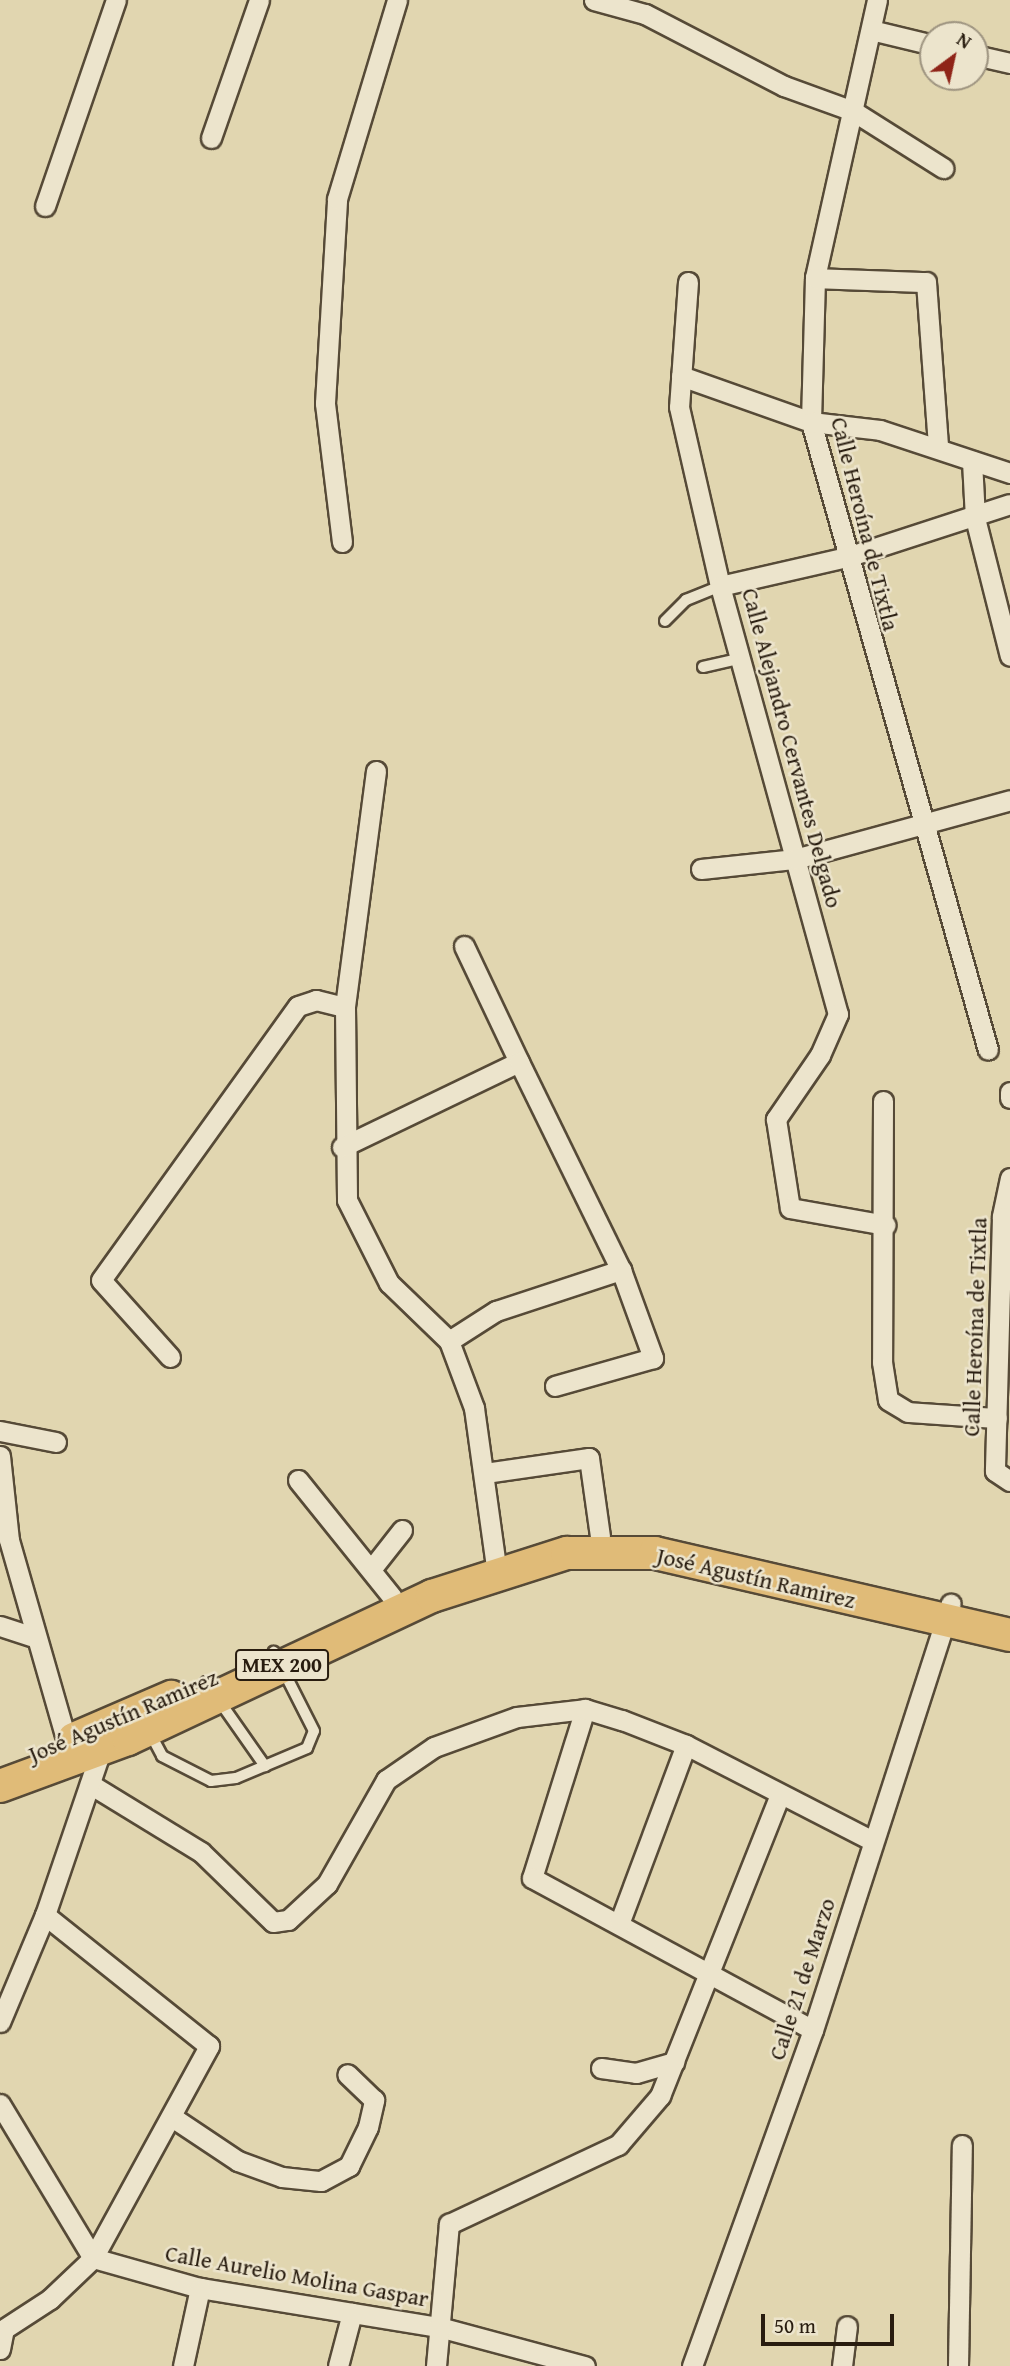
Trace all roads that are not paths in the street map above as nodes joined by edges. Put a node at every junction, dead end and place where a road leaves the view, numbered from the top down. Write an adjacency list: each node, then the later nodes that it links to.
1 (116, 0): 13 (street)
2 (259, 0): 11 (street)
3 (397, 0): 23 (street)
4 (594, 0): 10 (street)
5 (877, 0): 6 (street, Calle Heroína de Tixtla)
6 (871, 30): 7 (street); 10 (street, Calle Heroína de Tixtla)
7 (919, 42)
8 (989, 59): 9 (street)
9 (1010, 64)
10 (853, 111): 12 (street); 14 (street, Calle Heroína de Tixtla)
11 (211, 138)
12 (943, 168)
13 (46, 206)
14 (815, 278): 17 (street, Calle Heroína de Tixtla); 18 (street)
15 (688, 282): 16 (street)
16 (681, 376): 17 (street); 25 (street)
17 (811, 422): 18 (street); 24 (street, Calle Heroína de Tixtla)
18 (938, 447): 19 (street)
19 (972, 461): 20 (street); 22 (street)
20 (1010, 473)
21 (1010, 504): 22 (street, Calle Alejandro Cervantes Delgado)
22 (975, 518): 24 (street, Calle Alejandro Cervantes Delgado); 27 (street)
23 (342, 542)
24 (847, 557): 25 (street, Calle Alejandro Cervantes Delgado); 32 (street, Calle Heroína de Tixtla)
25 (720, 586): 26 (lane); 28 (street, Calle Alejandro Cervantes Delgado)
26 (665, 621)
27 (1010, 656)
28 (744, 658): 29 (lane); 33 (street, Calle Alejandro Cervantes Delgado)
29 (703, 667)
30 (376, 771): 36 (street)
31 (1010, 800): 32 (street)
32 (920, 824): 33 (street); 37 (street, Calle Heroína de Tixtla)
33 (795, 859): 34 (street); 42 (street, Calle Alejandro Cervantes Delgado)
34 (701, 869)
35 (464, 946): 38 (street)
36 (345, 1007): 40 (street); 45 (street)
37 (988, 1050)
38 (519, 1062): 40 (street); 43 (street)
39 (883, 1101): 42 (street)
40 (342, 1147): 44 (street)
41 (1010, 1178): 47 (street, Calle Heroína de Tixtla)
42 (884, 1225): 47 (street)
43 (621, 1270): 44 (street); 46 (street)
44 (449, 1341): 51 (street)
45 (170, 1357)
46 (555, 1386)
47 (997, 1418): 52 (street, Calle Heroína de Tixtla)
48 (0, 1431): 49 (street)
49 (56, 1442)
50 (0, 1457): 63 (street)
51 (485, 1474): 55 (street); 56 (street)
52 (1004, 1479)
53 (298, 1480): 57 (street)
54 (402, 1530): 57 (street)
55 (600, 1536): 56 (main road, José Agustín Ramirez / MEX 200); 59 (main road, José Agustín Ramirez / MEX 200)
56 (495, 1565): 58 (main road, José Agustín Ramirez / MEX 200); 59 (main road, José Agustín Ramirez / MEX 200); 64 (main road, José Agustín Ramirez / MEX 200)
57 (373, 1567): 58 (street)
58 (392, 1597): 64 (main road, José Agustín Ramirez / MEX 200)
59 (949, 1614): 60 (main road, José Agustín Ramirez / MEX 200); 62 (main road, José Agustín Ramirez / MEX 200); 75 (street, Calle 21 de Marzo)
60 (1010, 1620)
61 (0, 1626): 63 (street)
62 (1010, 1635)
63 (32, 1636): 68 (street)
64 (278, 1658): 65 (main road, José Agustín Ramirez / MEX 200); 70 (lane)
65 (213, 1689): 67 (main road, José Agustín Ramirez / MEX 200); 70 (lane)
66 (585, 1709): 69 (street); 72 (street); 77 (street)
67 (125, 1727): 68 (main road, José Agustín Ramirez / MEX 200); 70 (lane); 72 (street); 73 (main road, José Agustín Ramirez / MEX 200)
68 (66, 1742): 71 (main road, José Agustín Ramirez / MEX 200)
69 (686, 1745): 74 (street); 77 (street)
70 (265, 1766)
71 (0, 1767)
72 (90, 1784): 76 (street)
73 (0, 1786)
74 (780, 1795): 75 (street); 78 (street)
75 (872, 1840): 80 (street, Calle 21 de Marzo)
76 (45, 1915): 79 (street); 85 (street)
77 (619, 1924): 78 (street)
78 (710, 1971): 80 (street); 81 (street)
79 (0, 2022)
80 (813, 2030): 98 (street, Calle 21 de Marzo)
81 (674, 2062): 82 (street); 91 (street)
82 (601, 2068)
83 (347, 2074): 85 (street)
84 (0, 2104): 87 (street)
85 (172, 2117): 87 (street)
86 (962, 2145): 100 (street)
87 (93, 2258): 88 (street, Calle Aurelio Molina Gaspar); 92 (street)
88 (200, 2288): 89 (street, Calle Aurelio Molina Gaspar); 94 (street)
89 (352, 2313): 91 (street, Calle Aurelio Molina Gaspar); 95 (street)
90 (847, 2326): 99 (street)
91 (439, 2327): 96 (street); 97 (street, Calle Aurelio Molina Gaspar)
92 (2, 2328): 93 (street)
93 (0, 2349)
94 (183, 2366)
95 (338, 2366)
96 (436, 2366)
97 (585, 2366)
98 (692, 2366)
99 (842, 2366)
100 (958, 2366)

